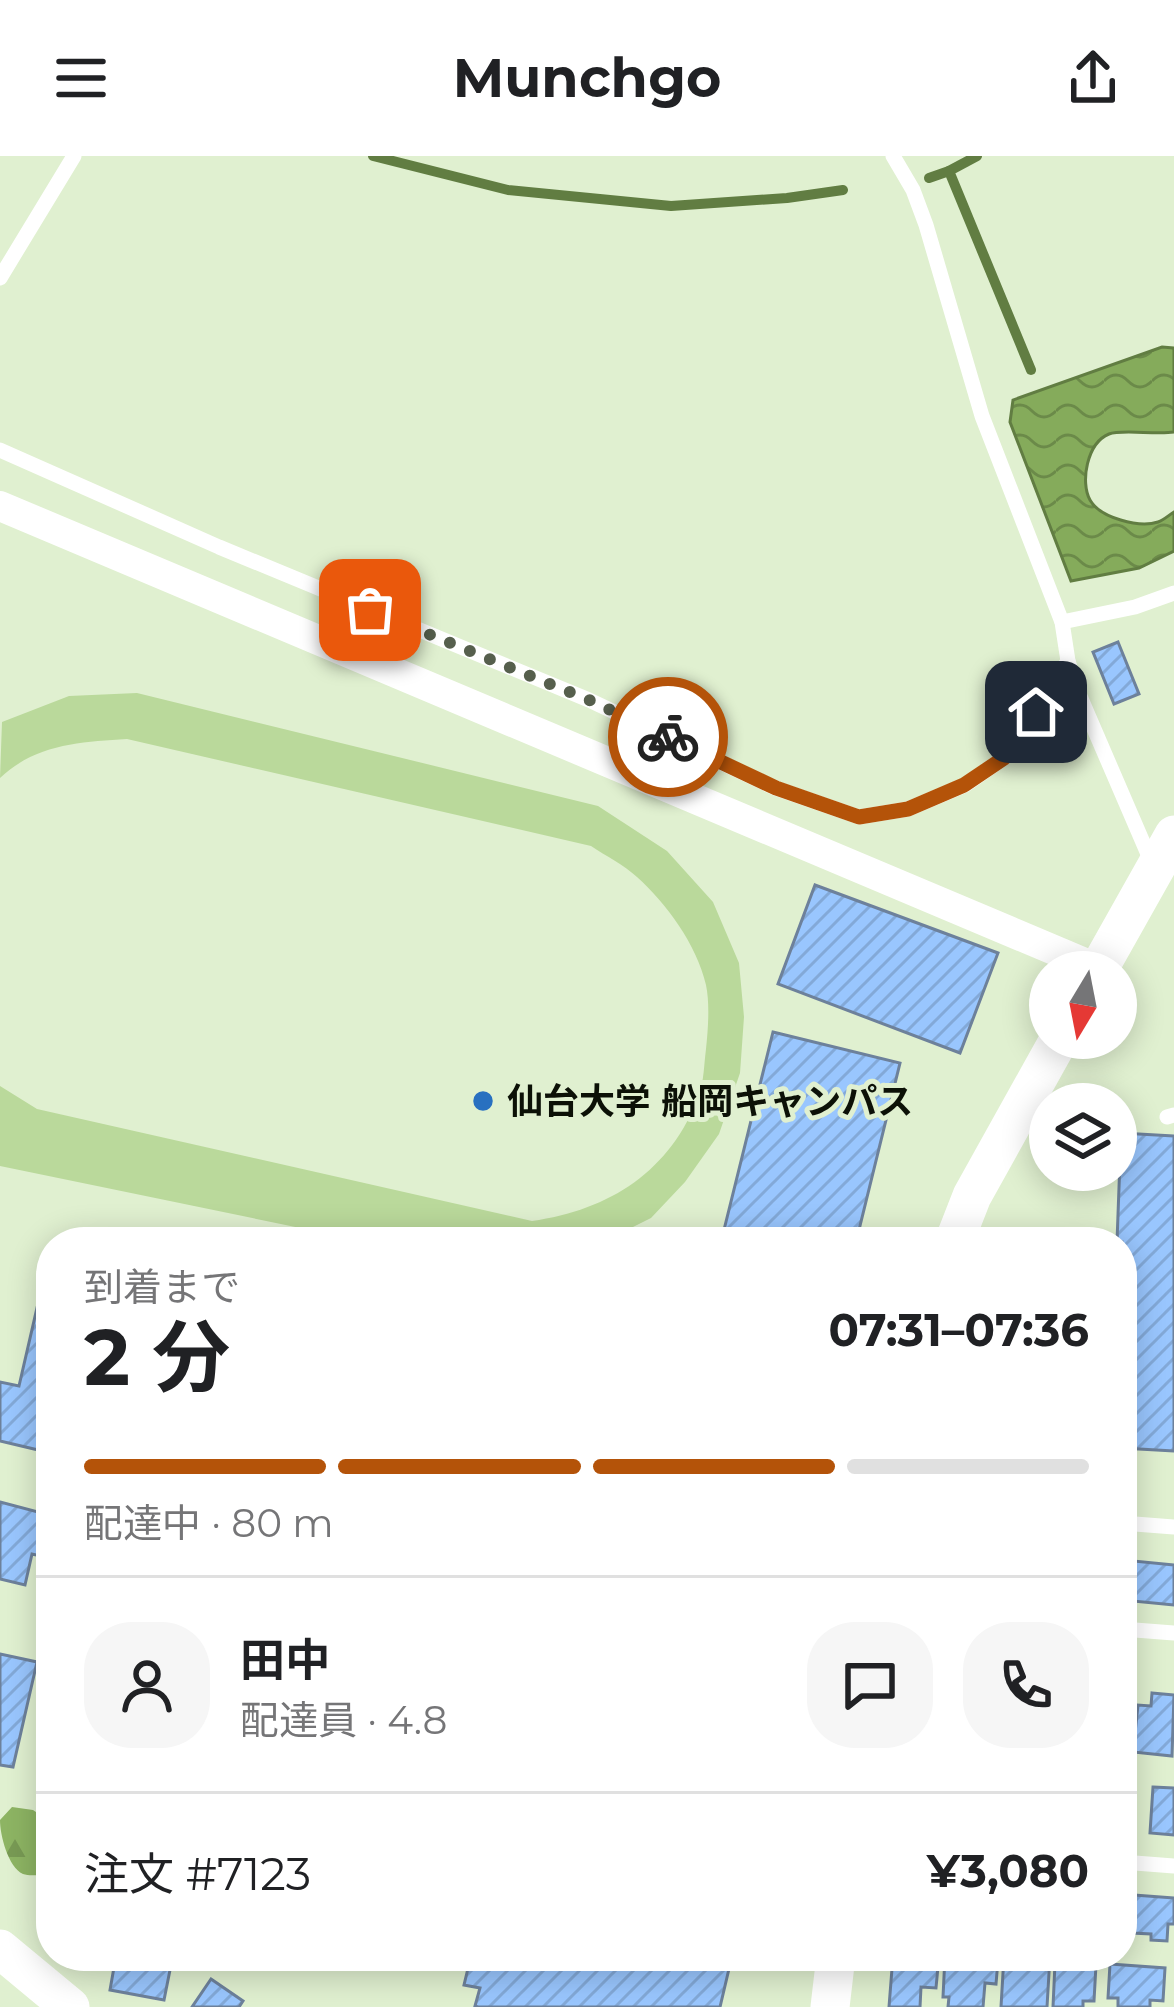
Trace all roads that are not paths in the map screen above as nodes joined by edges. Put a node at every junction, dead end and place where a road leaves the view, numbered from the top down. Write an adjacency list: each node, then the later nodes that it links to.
1 (74, 156): 3 (lane)
2 (893, 156): 7 (lane)
3 (0, 278)
4 (0, 450): 8 (lane)
5 (0, 506): 10 (street)
6 (1174, 593): 7 (lane)
7 (1062, 622): 8 (lane)
8 (1068, 661): 9 (lane)
9 (1164, 852): 11 (street)
10 (1051, 951)
11 (1109, 951)
12 (1048, 1059): 13 (street)
13 (960, 1227)
14 (1137, 1524): 15 (lane)
15 (1174, 1527)
16 (1137, 1630): 17 (lane)
17 (1174, 1633)
18 (1137, 1863): 19 (lane)
19 (1174, 1866)
20 (0, 1949): 22 (street)
21 (834, 1971): 23 (street)
22 (70, 2007)
23 (830, 2007)

